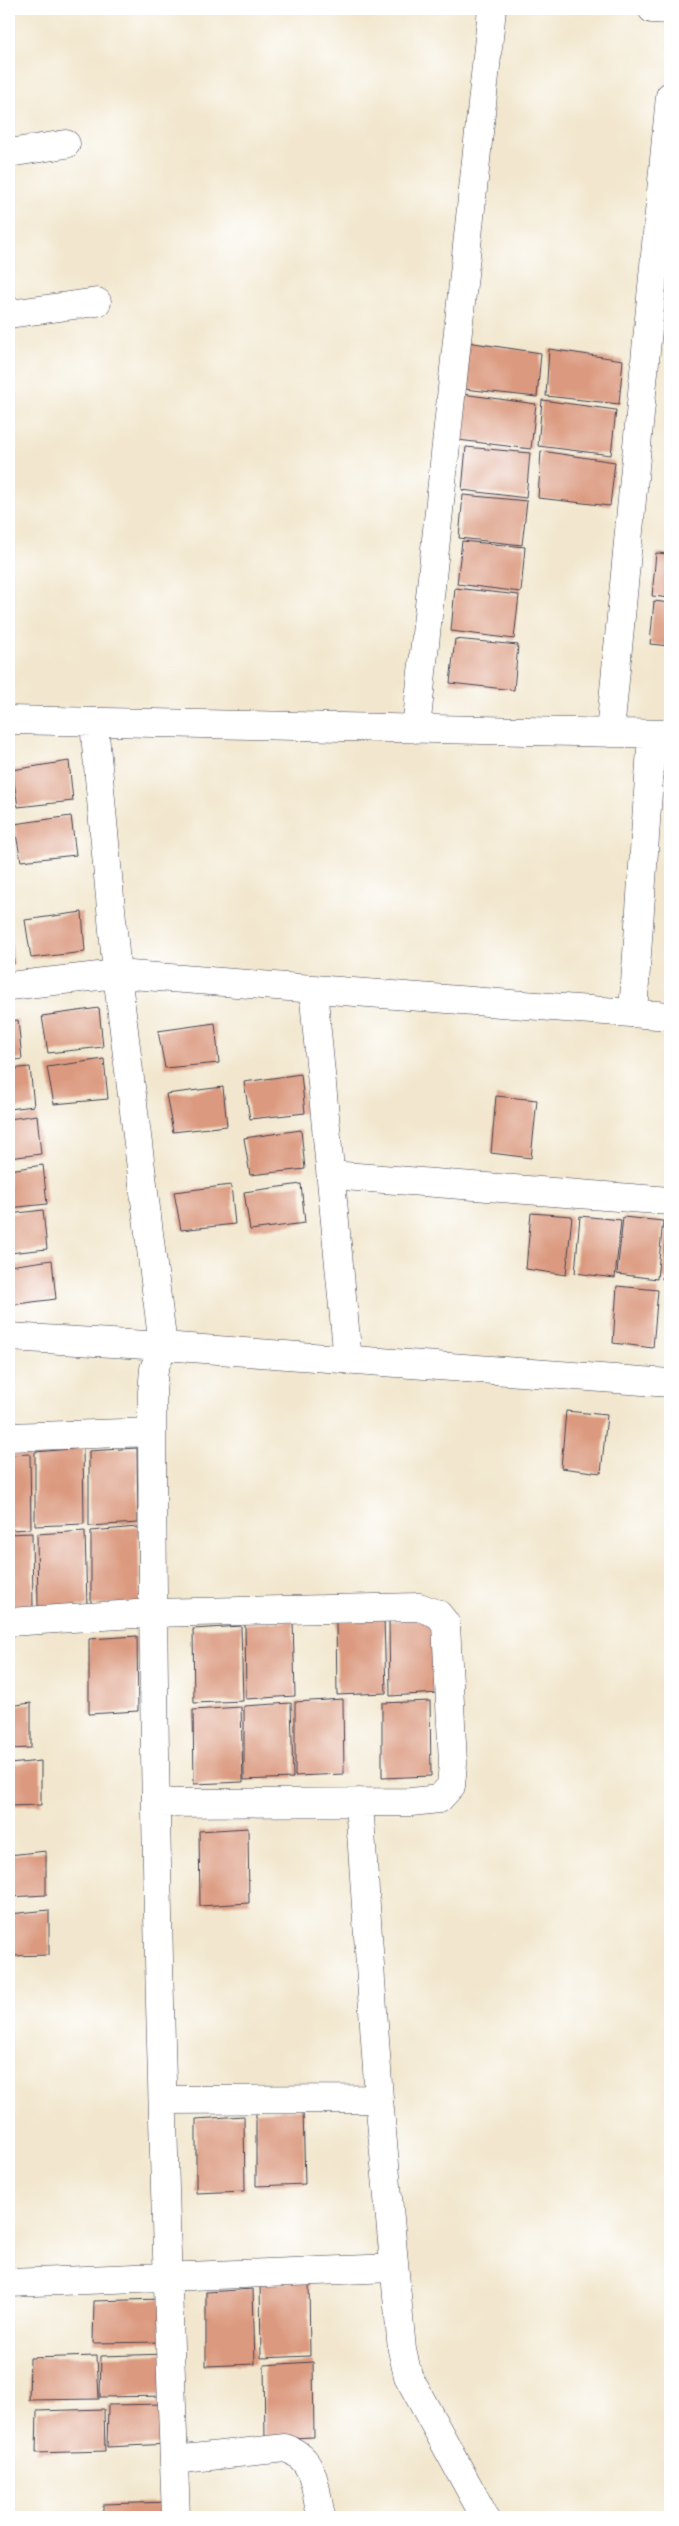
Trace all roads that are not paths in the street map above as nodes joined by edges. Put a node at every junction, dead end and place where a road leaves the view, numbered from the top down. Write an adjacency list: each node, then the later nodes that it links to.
1 (492, 9): 11 (street)
2 (652, 9): 3 (street)
3 (670, 10)
4 (670, 96): 12 (street)
5 (66, 144): 6 (street)
6 (9, 153)
7 (98, 302): 8 (street)
8 (9, 314)
9 (9, 720): 10 (street)
10 (94, 723): 11 (street); 14 (street)
11 (416, 729): 12 (street)
12 (610, 733): 13 (street)
13 (661, 734): 17 (street)
14 (117, 974): 15 (street); 16 (street); 22 (street)
15 (9, 986)
16 (313, 989): 17 (street); 19 (street)
17 (633, 1014): 18 (street)
18 (670, 1016)
19 (331, 1175): 20 (street); 23 (street)
20 (670, 1201)
21 (9, 1338): 22 (street)
22 (164, 1346): 23 (street); 25 (street)
23 (348, 1360): 24 (street)
24 (670, 1383)
25 (152, 1432): 26 (street); 27 (street)
26 (9, 1437)
27 (152, 1612): 28 (street); 29 (street); 30 (street)
28 (9, 1622)
29 (359, 1802): 30 (street); 31 (street)
30 (156, 1803): 32 (street)
31 (378, 2099): 32 (street); 33 (street)
32 (163, 2100): 34 (street)
33 (393, 2268): 34 (street); 39 (street)
34 (167, 2278): 35 (street); 36 (street)
35 (9, 2283)
36 (174, 2460): 37 (street); 38 (street)
37 (176, 2517)
38 (321, 2517)
39 (485, 2517)

